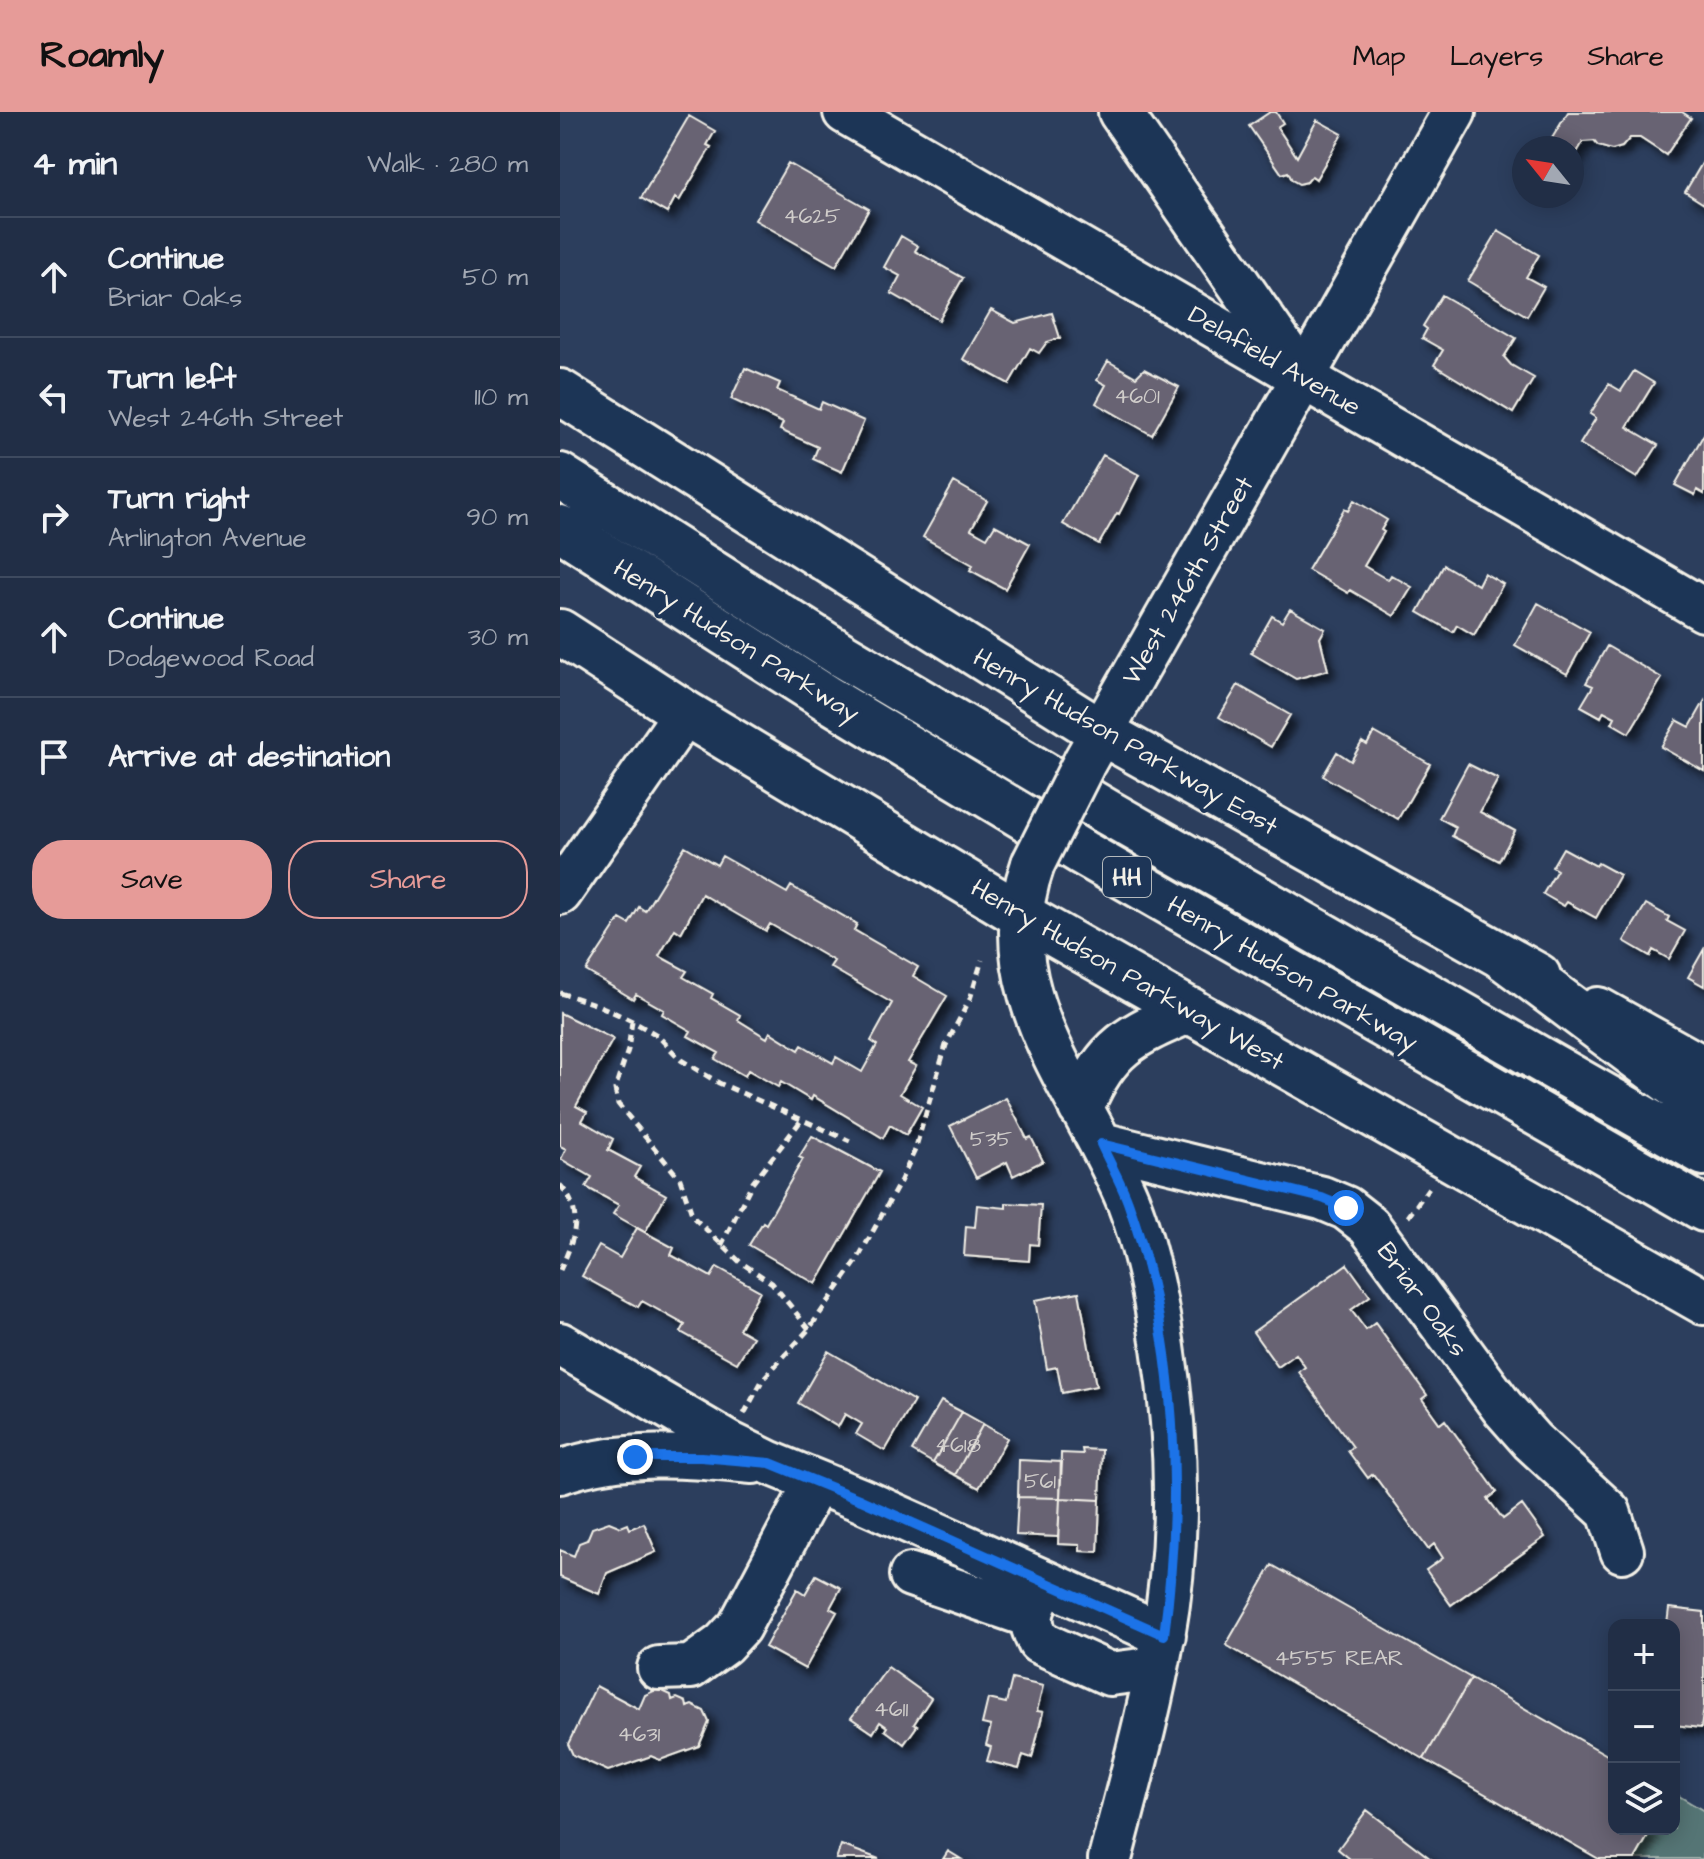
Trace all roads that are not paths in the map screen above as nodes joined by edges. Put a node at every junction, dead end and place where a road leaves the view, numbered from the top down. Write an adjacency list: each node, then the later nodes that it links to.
1 (845, 112): 4 (street, Delafield Avenue)
2 (1120, 112): 4 (street)
3 (1454, 112): 4 (street, West 246th Street)
4 (1303, 376): 8 (street, Delafield Avenue); 11 (street, West 246th Street)
5 (560, 392): 11 (main road, Henry Hudson Parkway East)
6 (560, 476): 19 (main road, Henry Hudson Parkway / HH)
7 (560, 528): 20 (main road, Henry Hudson Parkway / HH)
8 (1704, 610)
9 (560, 632): 10 (main road, Henry Hudson Parkway West)
10 (685, 713): 12 (street); 13 (main road, Henry Hudson Parkway West)
11 (1092, 748): 13 (street, West 246th Street, bridge); 14 (main road, Henry Hudson Parkway East)
12 (560, 893)
13 (1021, 915): 15 (main road, Henry Hudson Parkway West); 18 (street, West 246th Street)
14 (1503, 957): 16 (main road, Henry Hudson Parkway East); 17 (main road)
15 (1190, 1010): 18 (main road); 21 (main road, Henry Hudson Parkway West)
16 (1704, 1069)
17 (1704, 1107)
18 (1091, 1125): 26 (street, Briar Oaks); 29 (street, West 246th Street)
19 (1704, 1153)
20 (1704, 1209)
21 (1704, 1302)
22 (560, 1344): 23 (street)
23 (770, 1463): 24 (street); 25 (street)
24 (560, 1472)
25 (816, 1482): 28 (street); 30 (street)
26 (1622, 1551)
27 (911, 1575): 28 (street)
28 (1038, 1600): 29 (street); 29 (street)
29 (1160, 1651): 31 (street, West 246th Street)
30 (659, 1668)
31 (1110, 1859)

